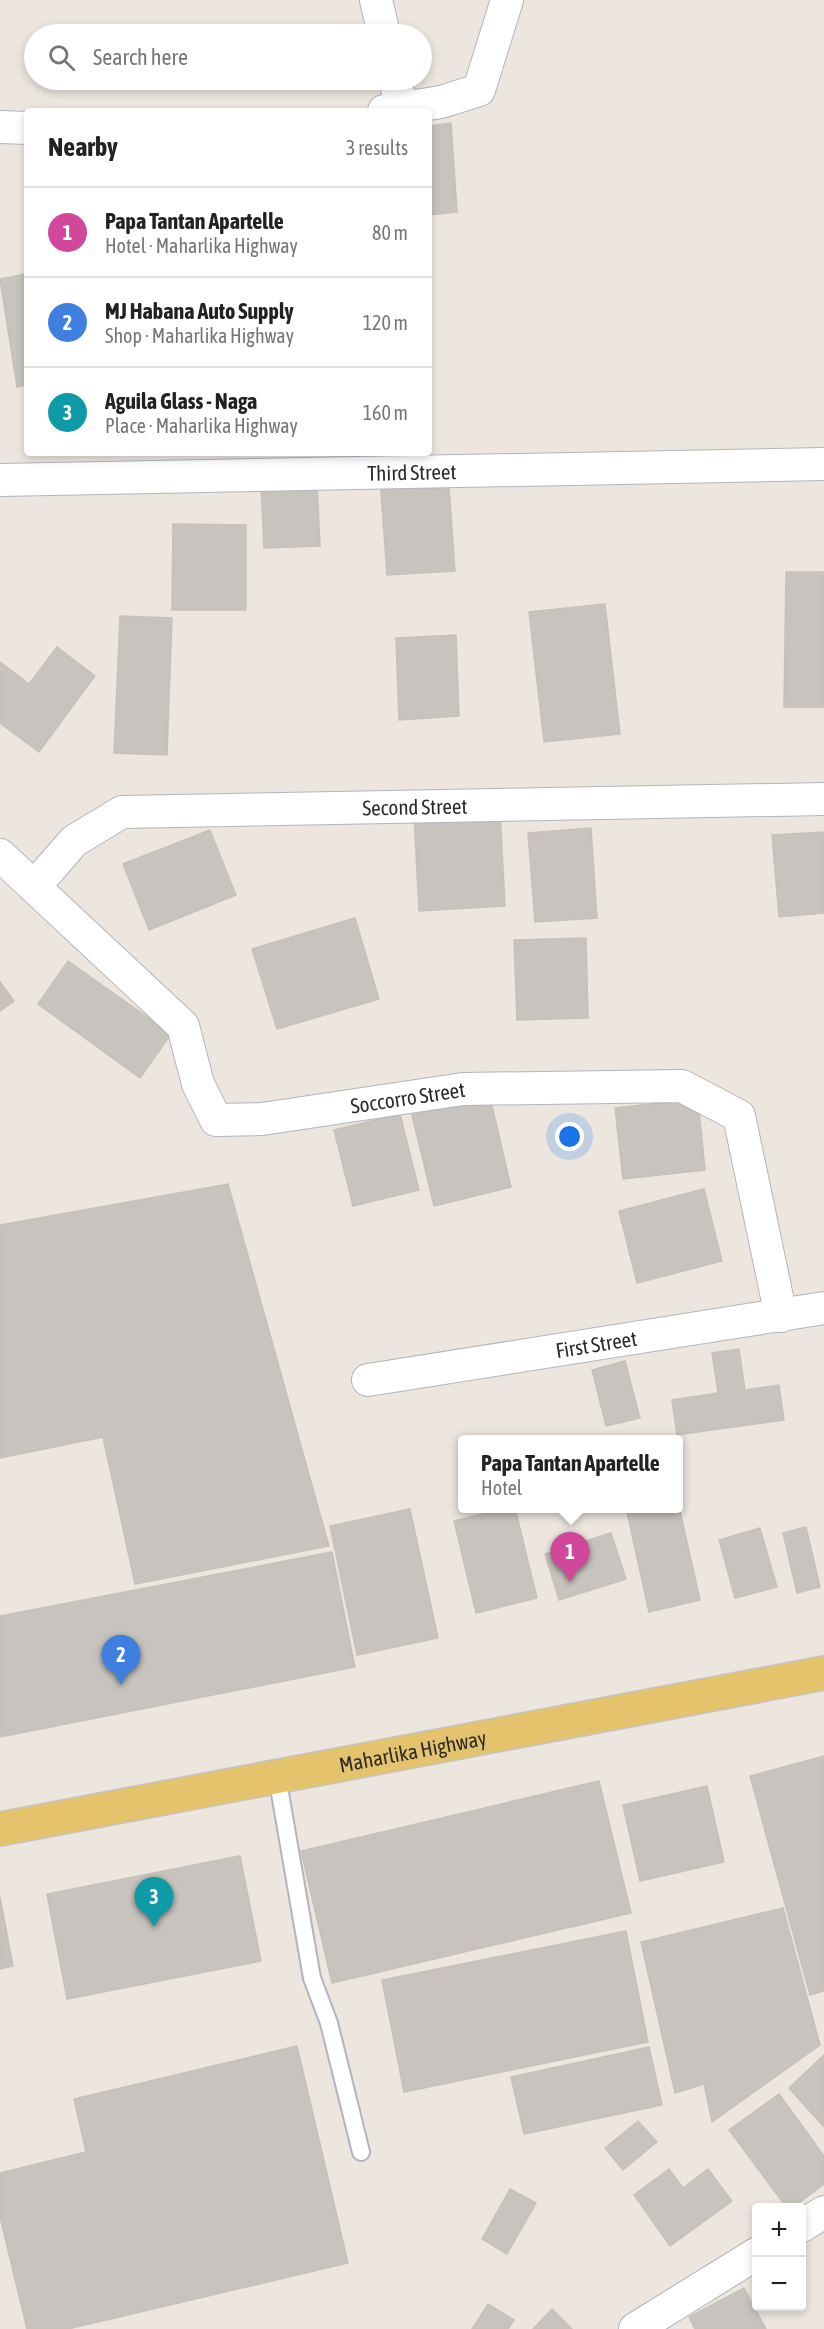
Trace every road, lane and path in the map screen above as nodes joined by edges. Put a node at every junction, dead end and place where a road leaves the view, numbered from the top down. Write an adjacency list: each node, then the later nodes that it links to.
1 (376, 0): 3 (street)
2 (507, 0): 4 (street)
3 (382, 24)
4 (394, 100)
5 (0, 127): 6 (street)
6 (24, 128)
7 (824, 464): 8 (street, Third Street)
8 (0, 480)
9 (824, 799): 11 (street, Second Street)
10 (0, 855): 11 (street, Soccorro Street)
11 (34, 886): 13 (street, Soccorro Street)
12 (824, 1308): 13 (street, First Street)
13 (781, 1316): 14 (street, First Street)
14 (368, 1380)
15 (824, 1673): 16 (main road, Maharlika Highway)
16 (277, 1776): 17 (main road, Maharlika Highway); 18 (lane)
17 (0, 1829)
18 (362, 2152)
19 (824, 2212): 20 (street)
20 (806, 2223)
21 (752, 2256): 22 (street)
22 (635, 2329)

